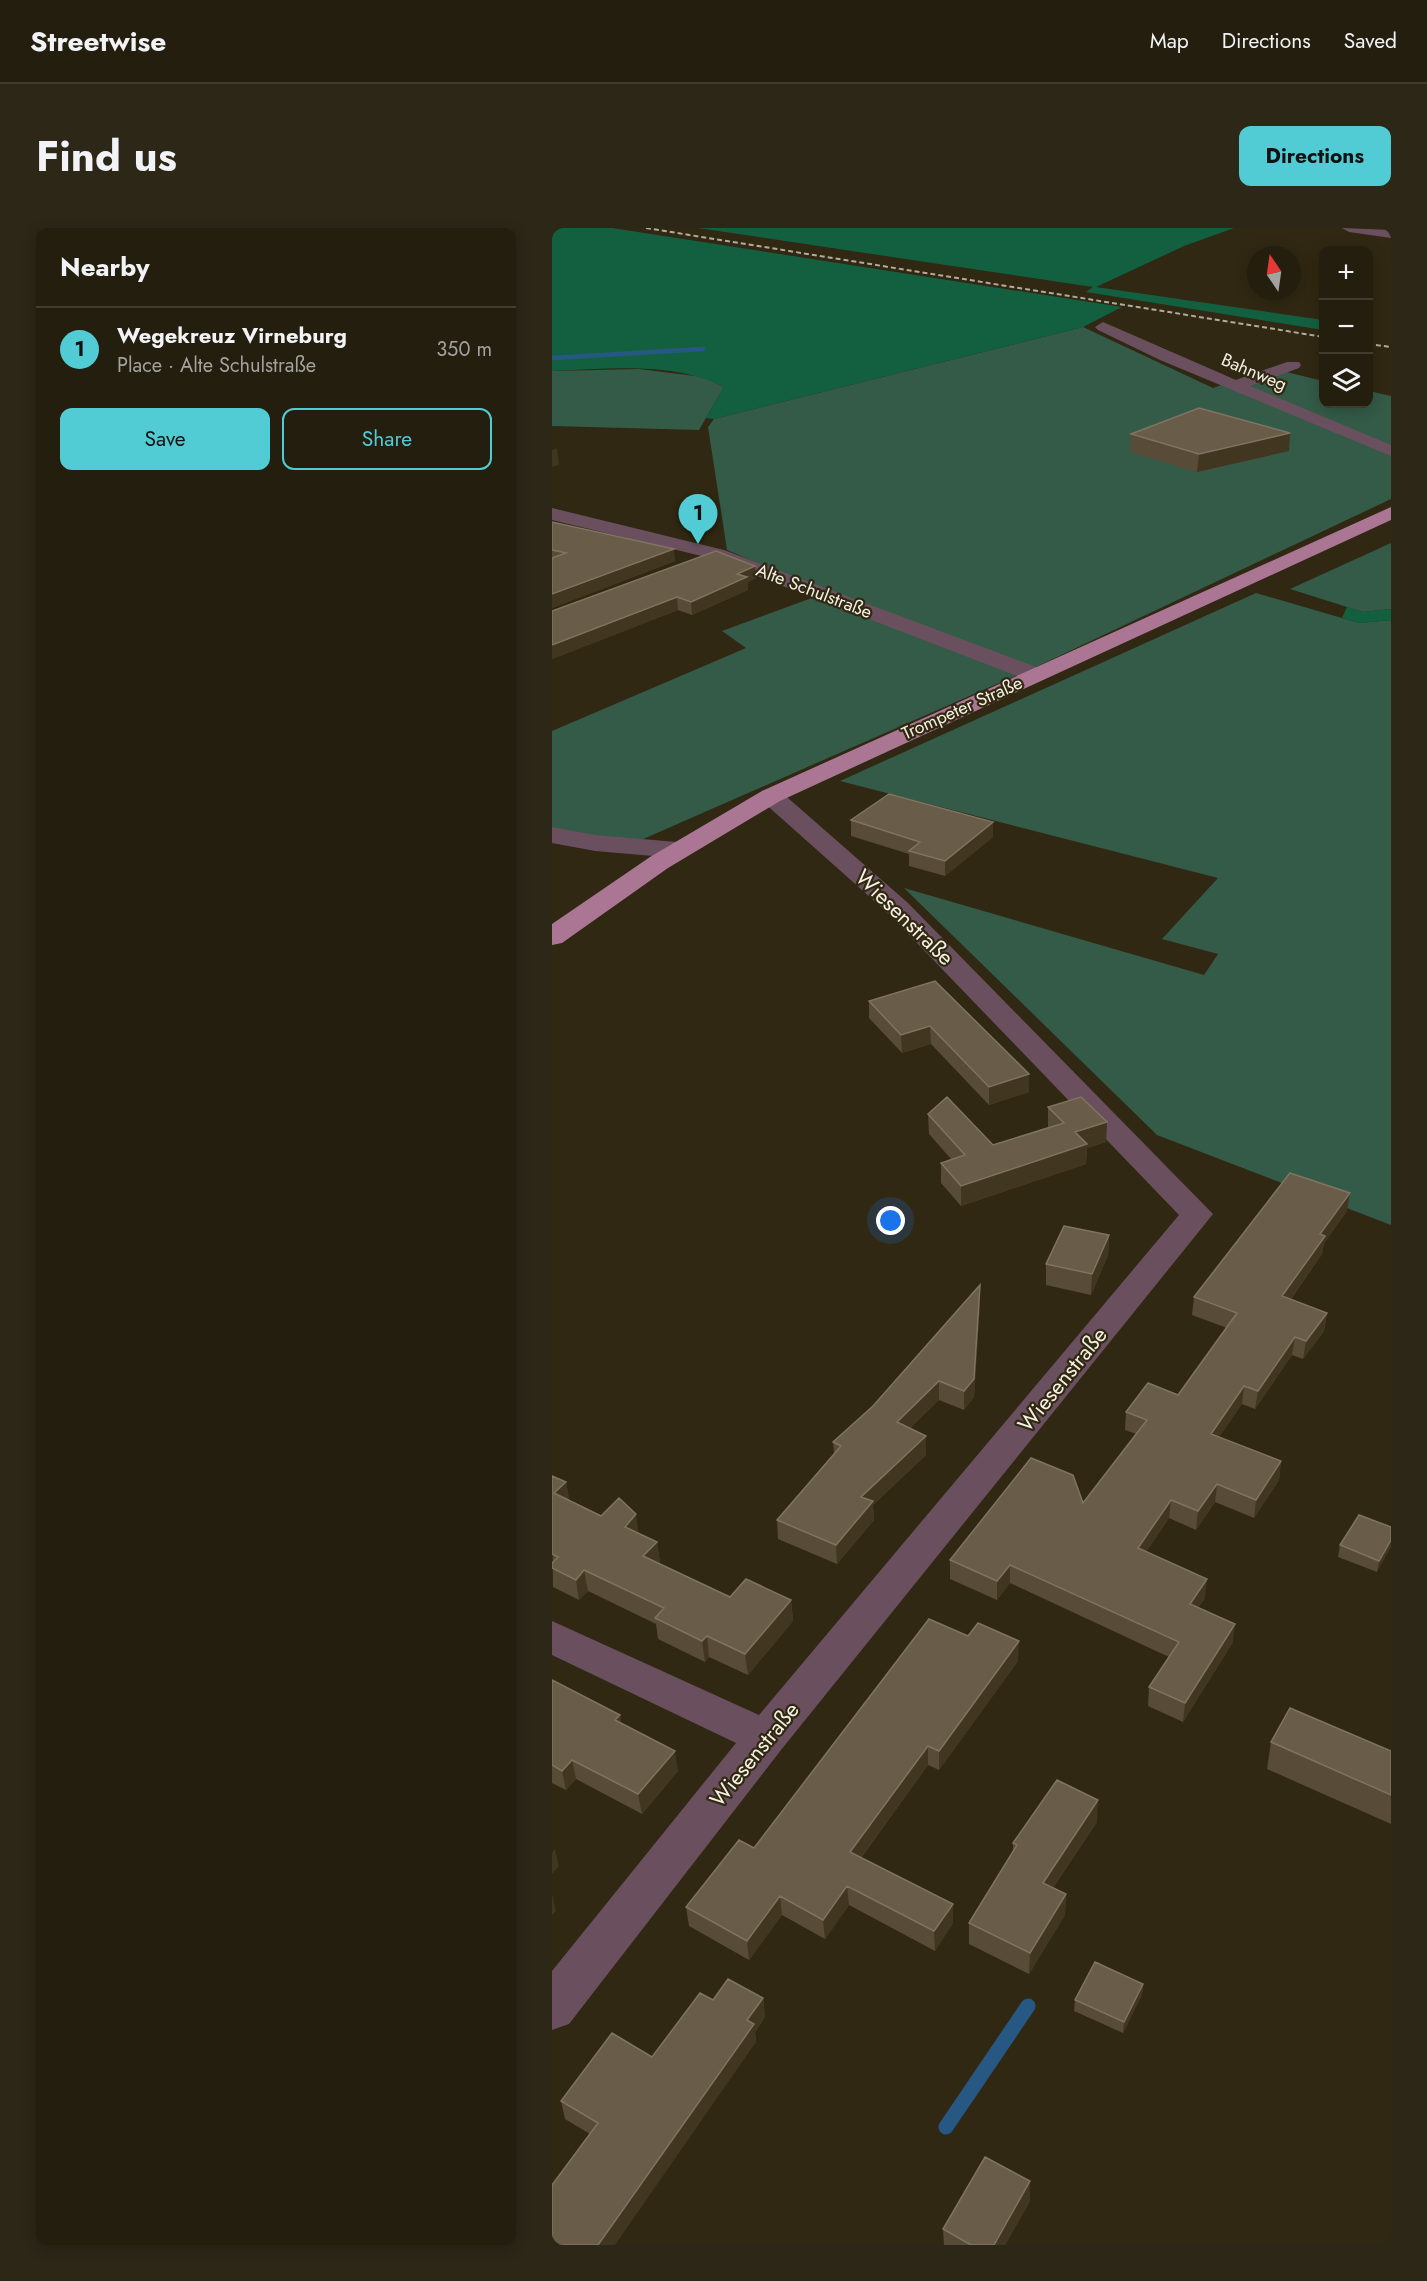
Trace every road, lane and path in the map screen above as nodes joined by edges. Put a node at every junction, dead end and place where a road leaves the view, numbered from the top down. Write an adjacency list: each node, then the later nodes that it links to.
1 (1348, 228): 2 (street)
2 (1391, 234)
3 (1103, 327): 5 (street, Bahnweg)
4 (1293, 365): 5 (street)
5 (1236, 386): 6 (street, Bahnweg)
6 (1391, 451)
7 (1391, 513): 11 (main road, Trompeter Straße)
8 (552, 514): 9 (street, Alte Schulstraße)
9 (717, 554): 10 (street); 11 (street, Alte Schulstraße)
10 (685, 566)
11 (1036, 675): 12 (main road, Trompeter Straße)
12 (771, 796): 14 (main road, Trompeter Straße); 17 (street, Wiesenstraße)
13 (552, 836): 14 (street)
14 (677, 850): 15 (main road, Trompeter Straße)
15 (552, 937)
16 (552, 1637): 17 (street)
17 (766, 1738): 18 (street, Wiesenstraße)
18 (552, 2008)

